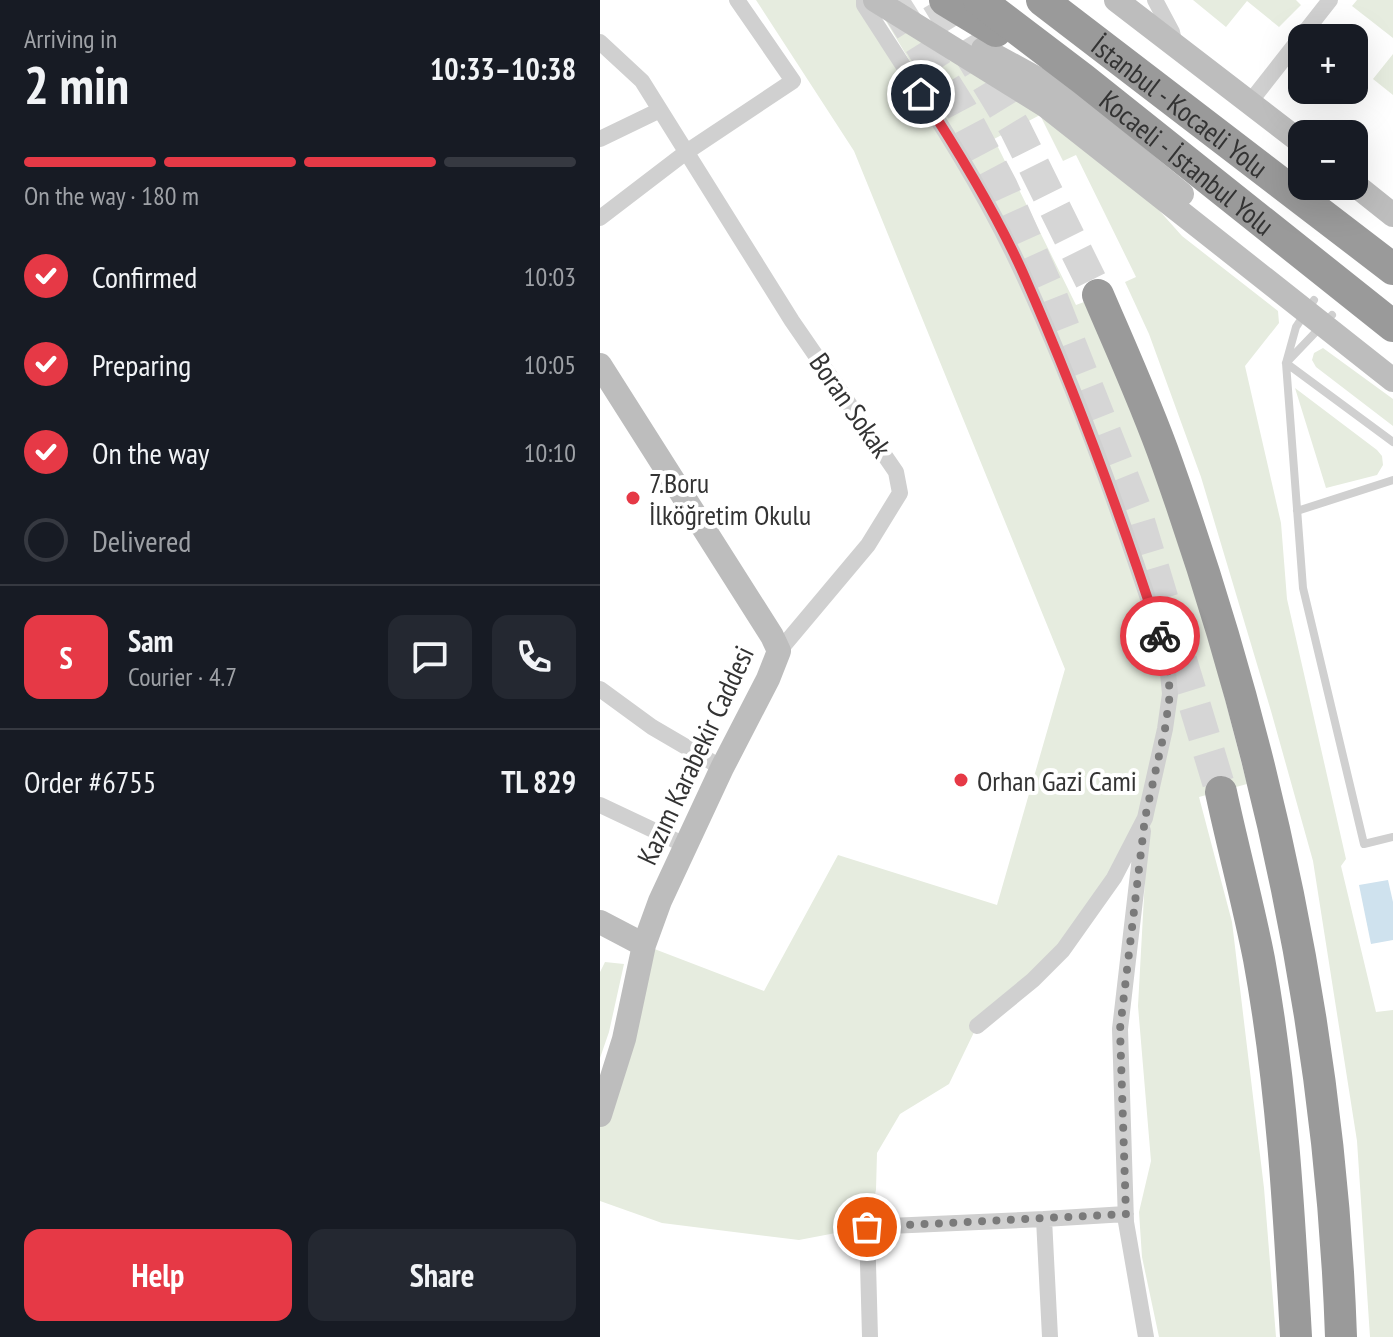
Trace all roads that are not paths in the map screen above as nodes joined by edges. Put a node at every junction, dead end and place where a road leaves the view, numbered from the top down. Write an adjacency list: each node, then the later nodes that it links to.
1 (737, 0): 18 (street)
2 (864, 0): 38 (street)
3 (875, 0): 24 (main road)
4 (896, 0): 24 (main road)
5 (945, 0): 13 (highway)
6 (979, 0): 13 (highway, Kocaeli - İstanbul Yolu)
7 (1042, 0): 22 (highway, İstanbul - Kocaeli Yolu)
8 (1116, 0): 12 (main road)
9 (1155, 0): 12 (street)
10 (1330, 0): 14 (street)
11 (600, 42): 15 (street, Boran Sokak)
12 (1176, 47): 14 (main road)
13 (1083, 79): 25 (highway, Kocaeli - İstanbul Yolu)
14 (1250, 102): 16 (main road)
15 (660, 110): 17 (street); 18 (street, Boran Sokak)
16 (1288, 132)
17 (600, 139)
18 (685, 153): 21 (street); 33 (street, Boran Sokak)
19 (1368, 195): 20 (main road)
20 (1393, 215)
21 (600, 218)
22 (1393, 269)
23 (1098, 295): 51 (highway)
24 (1319, 313): 26 (lane); 26 (lane); 27 (main road); 29 (main road)
25 (1393, 326)
26 (1286, 363): 30 (lane); 32 (lane)
27 (1393, 363)
28 (600, 365): 33 (main road, Kazım Karabekir Caddesi)
29 (1393, 380)
30 (1393, 442)
31 (1393, 480): 32 (lane)
32 (1297, 511): 39 (lane)
33 (779, 651): 35 (main road, Kazım Karabekir Caddesi)
34 (600, 689): 35 (street)
35 (722, 768): 40 (main road, Kazım Karabekir Caddesi)
36 (1221, 792): 50 (highway)
37 (600, 805): 40 (street)
38 (1145, 818): 43 (street); 45 (street)
39 (1393, 837)
40 (687, 846): 42 (main road, Kazım Karabekir Caddesi)
41 (600, 922): 42 (main road)
42 (644, 945): 44 (main road, Kazım Karabekir Caddesi)
43 (977, 1026)
44 (600, 1115)
45 (1126, 1214): 46 (street); 49 (street)
46 (1044, 1219): 47 (street); 48 (street)
47 (870, 1337)
48 (1050, 1337)
49 (1146, 1337)
50 (1296, 1337)
51 (1341, 1337)

